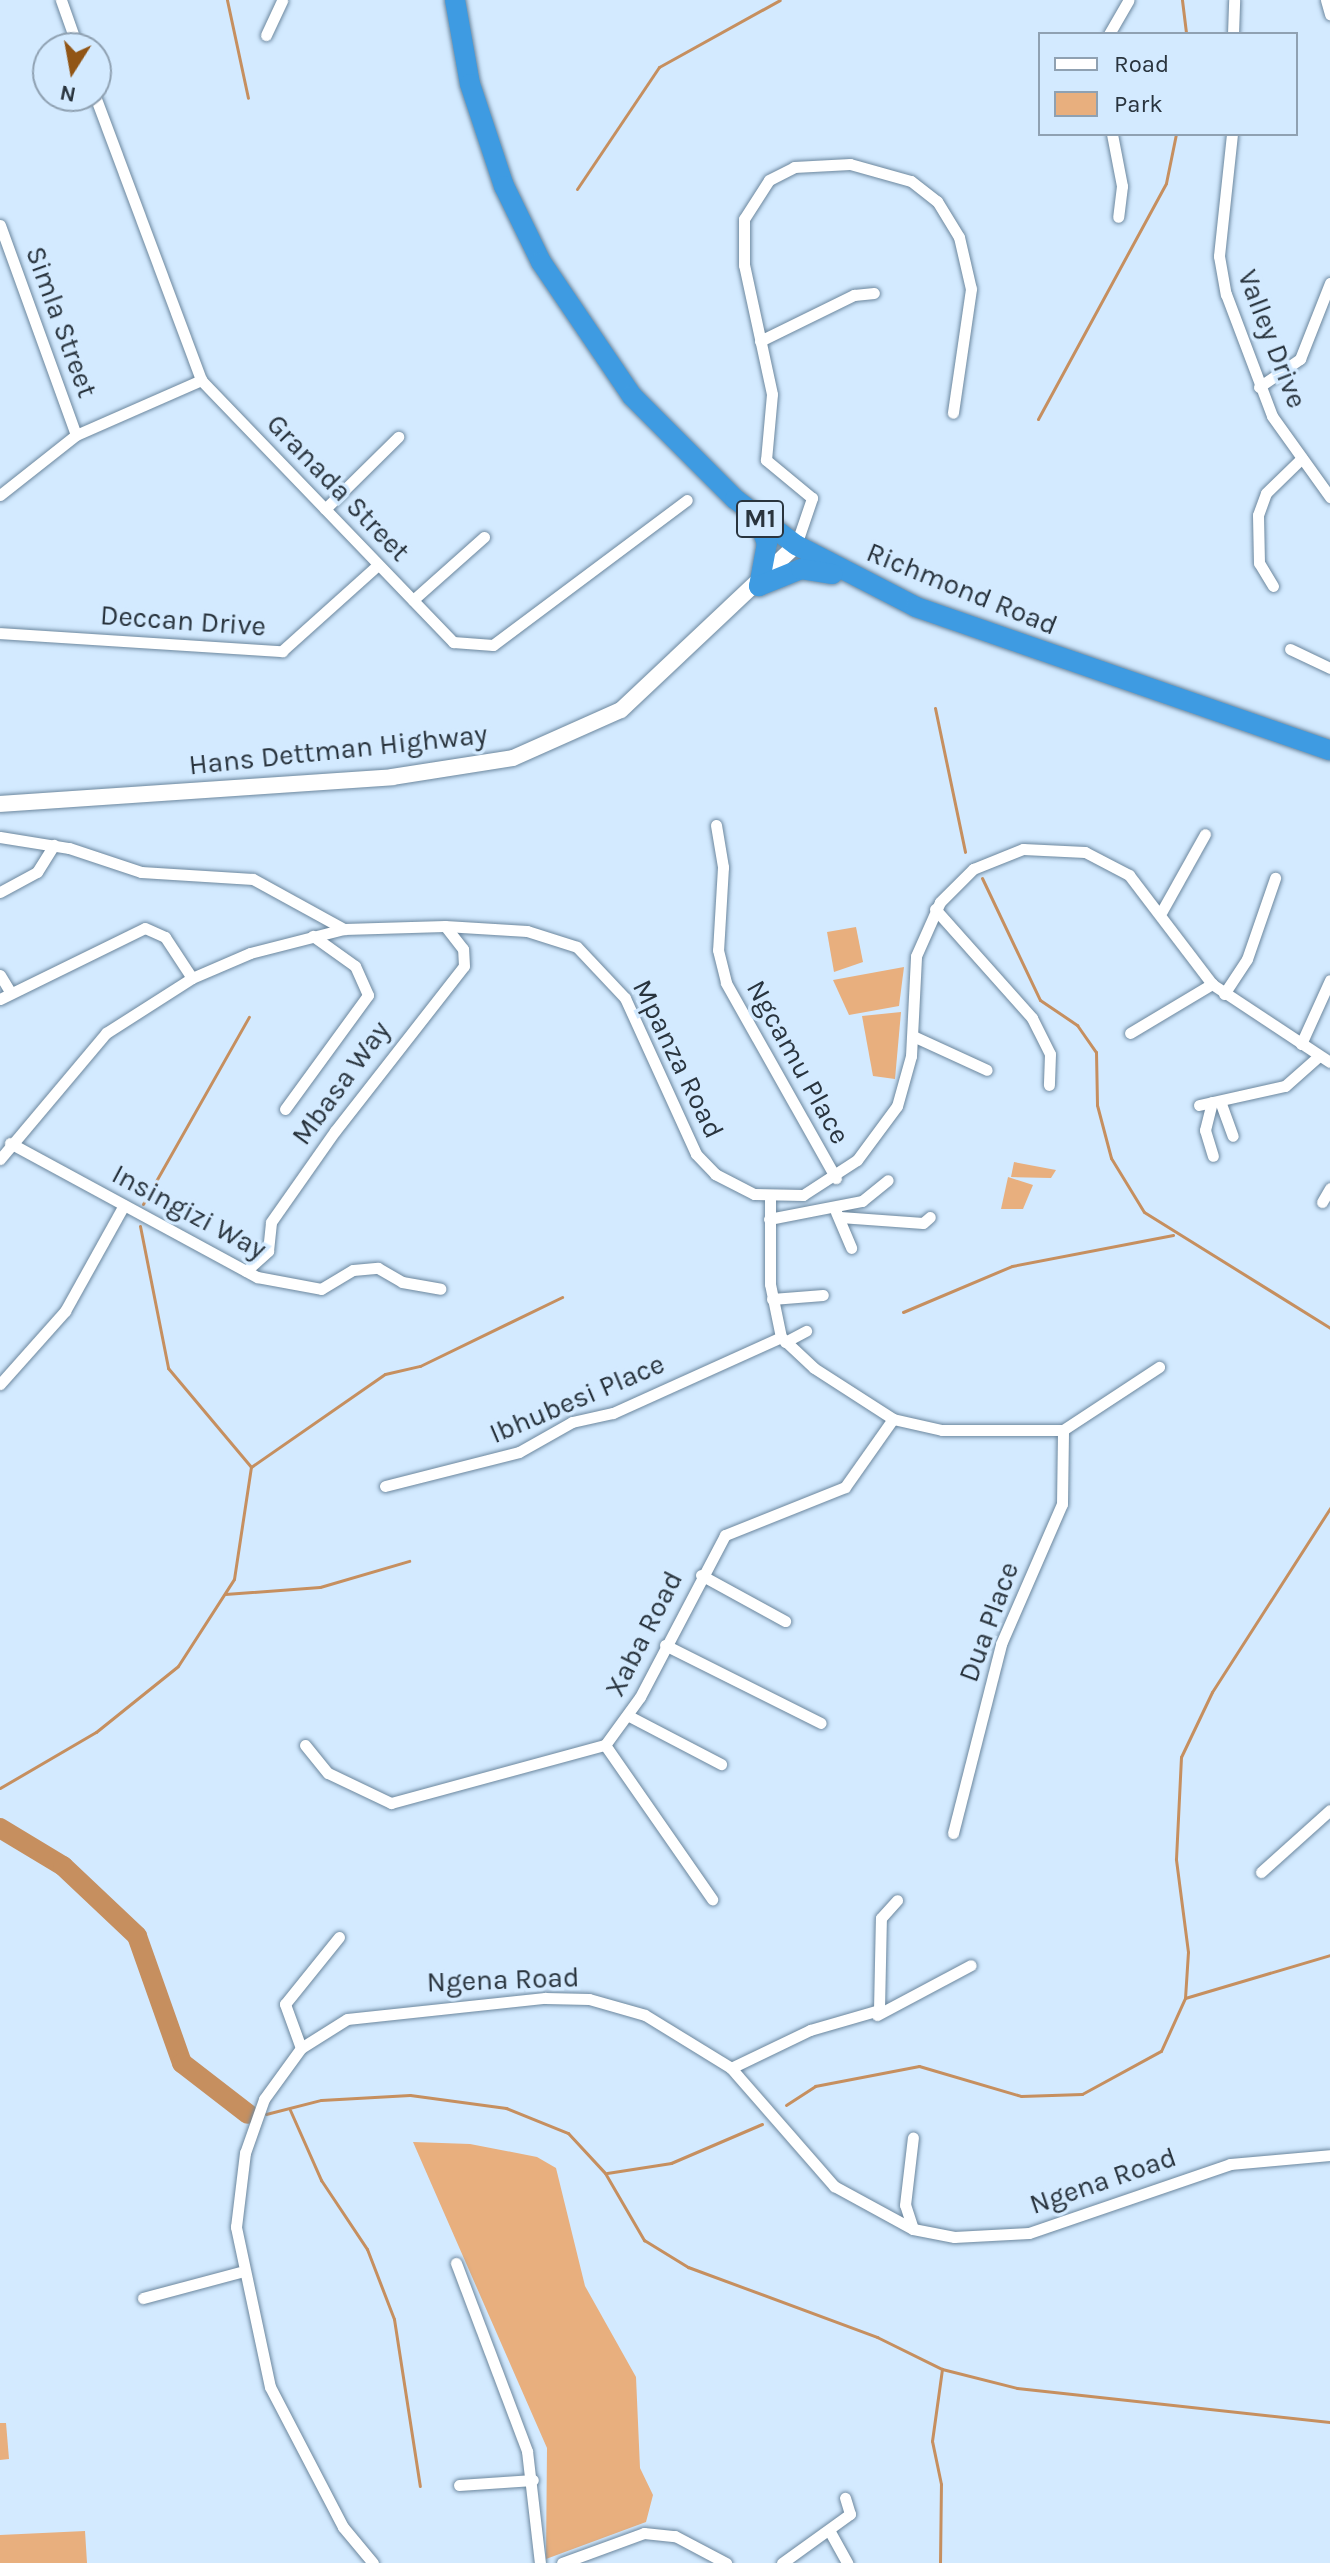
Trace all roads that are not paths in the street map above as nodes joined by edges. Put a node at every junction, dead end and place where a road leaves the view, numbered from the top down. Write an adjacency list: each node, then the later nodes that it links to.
1 (61, 0): 8 (street)
2 (282, 0): 11 (street)
3 (455, 0): 30 (highway, Richmond Road / M1)
4 (1129, 0): 9 (street)
5 (1234, 0): 10 (street)
6 (1326, 0): 7 (street)
7 (1330, 14)
8 (72, 32)
9 (1110, 32)
10 (1233, 32)
11 (266, 35)
12 (101, 112): 20 (street, Granada Street)
13 (1112, 136): 15 (street)
14 (1232, 136): 21 (street, Valley Drive)
15 (1118, 217)
16 (0, 225): 23 (street, Simla Street)
17 (1330, 283): 21 (street)
18 (874, 293): 19 (street)
19 (760, 341): 22 (street); 32 (street)
20 (201, 380): 23 (street); 29 (street, Granada Street)
21 (1259, 387): 25 (street, Valley Drive)
22 (953, 413)
23 (76, 435): 26 (street)
24 (398, 437): 29 (street)
25 (1302, 458): 27 (street, Valley Drive); 35 (street)
26 (0, 495)
27 (1330, 497)
28 (687, 500): 37 (street, Granada Street)
29 (325, 509): 33 (street, Granada Street)
30 (757, 516): 32 (highway, Richmond Road / M1); 34 (highway)
31 (484, 537): 37 (street)
32 (796, 545): 34 (street, Hans Dettman Highway); 36 (highway, Richmond Road / M1)
33 (378, 565): 37 (street, Granada Street); 38 (street, Deccan Drive)
34 (759, 586): 36 (highway); 42 (street, Hans Dettman Highway)
35 (1273, 586)
36 (871, 587): 41 (highway, Richmond Road / M1)
37 (413, 600)
38 (0, 633)
39 (1290, 649): 40 (street)
40 (1330, 668)
41 (1330, 750)
42 (0, 804)
43 (716, 825): 74 (street, Ngcamu Place)
44 (1205, 834): 50 (street)
45 (0, 837): 46 (street)
46 (54, 845): 48 (street); 52 (street)
47 (1275, 878): 58 (street)
48 (0, 892)
49 (935, 909): 50 (street, Mpanza Road); 61 (street, Mpanza Road); 66 (street)
50 (1162, 911): 57 (street, Mpanza Road)
51 (445, 926): 52 (street, Mpanza Road); 77 (street, Mpanza Road); 84 (street, Mbasa Way)
52 (344, 929): 53 (street, Mpanza Road)
53 (313, 936): 55 (street, Mpanza Road); 69 (street)
54 (0, 975): 59 (street)
55 (192, 978): 59 (street); 71 (street, Mpanza Road)
56 (1330, 980): 62 (street)
57 (1212, 984): 58 (street, Mpanza Road); 60 (street)
58 (1224, 994): 62 (street, Mpanza Road)
59 (6, 996)
60 (1130, 1033)
61 (913, 1036): 65 (street); 74 (street, Mpanza Road)
62 (1301, 1044): 63 (street, Mpanza Road)
63 (1319, 1056): 64 (street, Mpanza Road); 67 (street)
64 (1330, 1062)
65 (987, 1070)
66 (1049, 1085)
67 (1216, 1102): 68 (street); 70 (street); 72 (street)
68 (1199, 1105)
69 (285, 1109)
70 (1233, 1136)
71 (10, 1143): 73 (street, Mpanza Road); 79 (street, Insingizi Way)
72 (1213, 1156)
73 (0, 1159)
74 (836, 1178): 77 (street, Mpanza Road)
75 (888, 1180): 80 (street)
76 (1330, 1188): 78 (street)
77 (770, 1197): 82 (street)
78 (1322, 1202)
79 (124, 1205): 84 (street, Insingizi Way); 91 (street)
80 (836, 1213): 81 (street); 82 (street); 83 (street)
81 (930, 1217)
82 (769, 1219): 87 (street)
83 (851, 1248)
84 (246, 1271): 85 (street, Insingizi Way)
85 (440, 1289)
86 (823, 1295): 87 (street)
87 (772, 1299): 89 (street)
88 (806, 1331): 89 (street, Ibhubesi Place)
89 (783, 1340): 92 (street); 94 (street, Ibhubesi Place)
90 (1159, 1367): 93 (street)
91 (0, 1384)
92 (893, 1419): 93 (street); 95 (street, Xaba Road)
93 (1063, 1430): 104 (street, Dua Place)
94 (385, 1486)
95 (701, 1575): 96 (street); 97 (street, Xaba Road)
96 (785, 1621)
97 (665, 1645): 98 (street, Xaba Road); 99 (street)
98 (629, 1716): 101 (street, Xaba Road); 102 (street)
99 (821, 1723)
100 (305, 1745): 101 (street)
101 (605, 1745): 106 (street)
102 (721, 1764)
103 (1330, 1810): 105 (street)
104 (953, 1833)
105 (1261, 1872)
106 (712, 1899)
107 (897, 1900): 110 (street)
108 (339, 1937): 111 (street)
109 (971, 1965): 110 (street)
110 (871, 2015): 112 (street)
111 (301, 2048): 112 (street, Ngena Road); 117 (street, Ngena Road)
112 (731, 2068): 115 (street, Ngena Road)
113 (913, 2137): 115 (street)
114 (1330, 2155): 115 (street, Ngena Road)
115 (913, 2229)
116 (456, 2263): 119 (street)
117 (240, 2272): 118 (street); 123 (street, Ngena Road)
118 (143, 2298)
119 (533, 2480): 120 (street); 124 (street)
120 (459, 2485)
121 (845, 2498): 122 (street)
122 (829, 2530): 127 (street); 128 (street)
123 (367, 2561)
124 (540, 2563)
125 (562, 2563): 126 (street)
126 (726, 2563)
127 (782, 2563)
128 (847, 2563)

